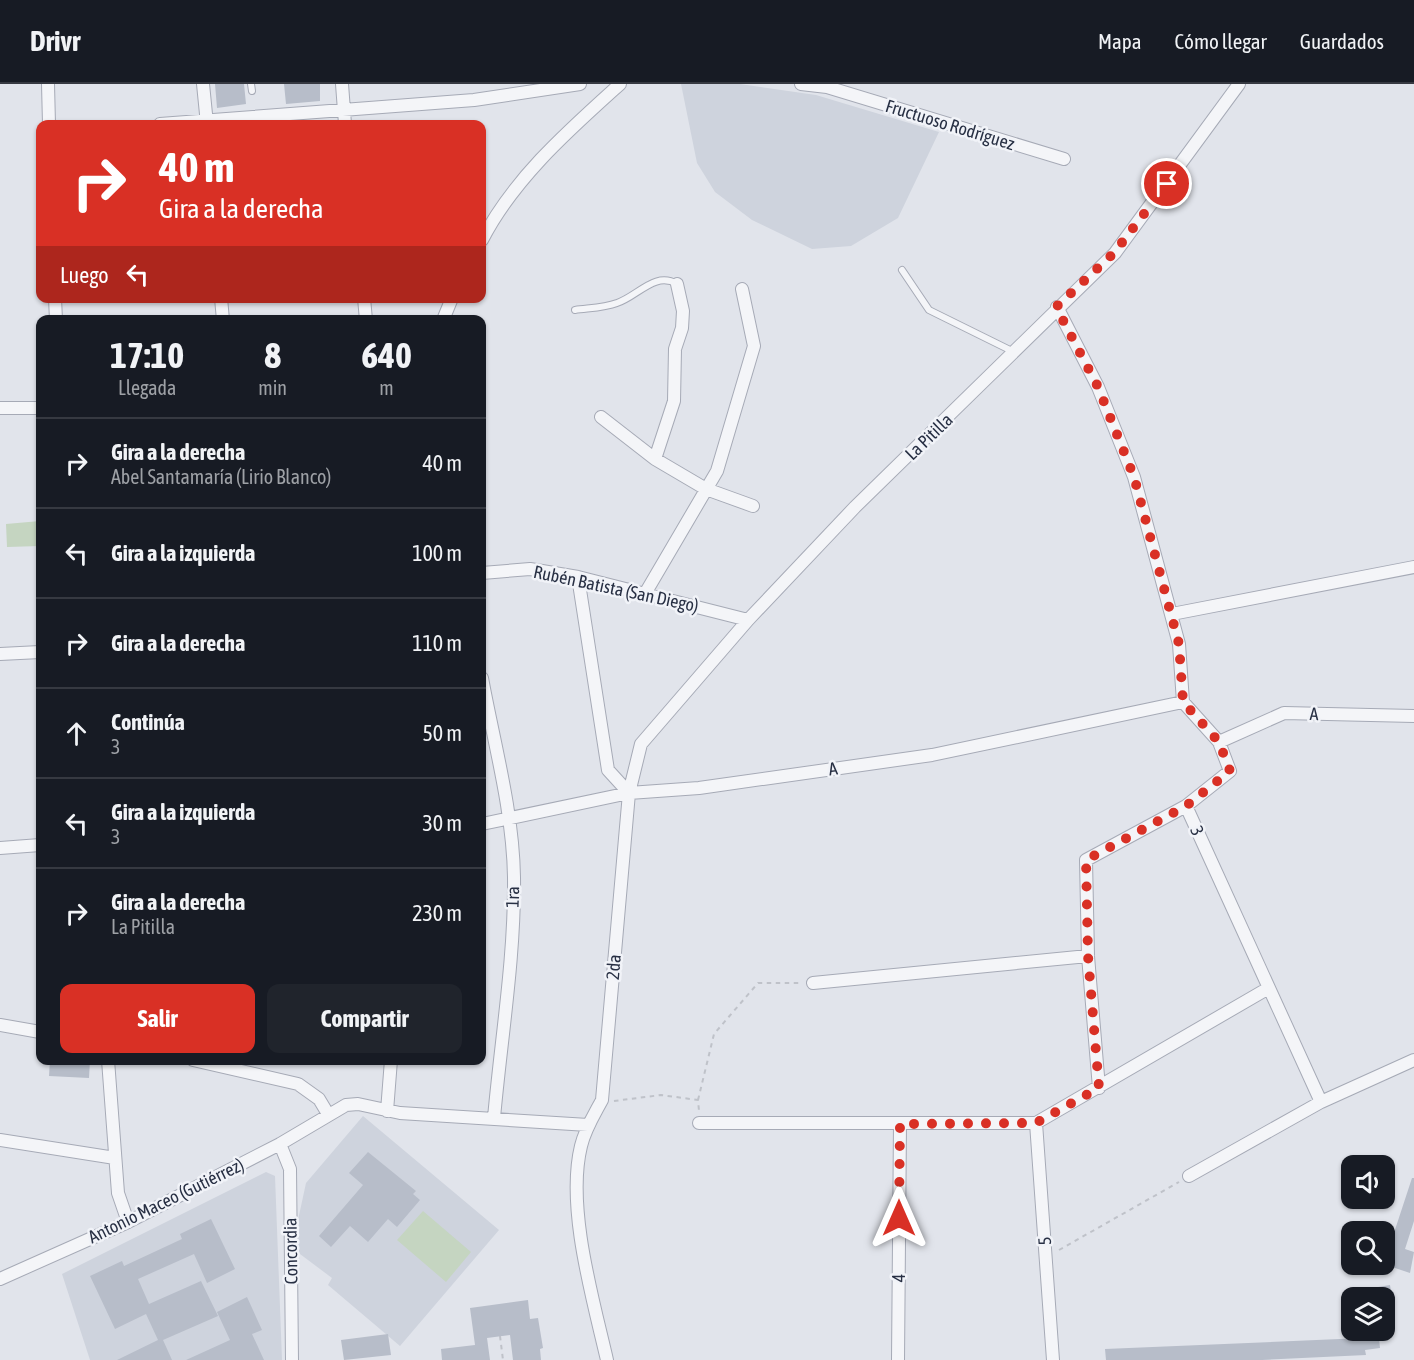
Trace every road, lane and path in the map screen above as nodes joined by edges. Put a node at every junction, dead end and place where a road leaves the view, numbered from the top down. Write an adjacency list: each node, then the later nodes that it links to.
1 (48, 84): 10 (street)
2 (203, 84): 11 (street)
3 (342, 84): 9 (street)
4 (580, 84): 8 (street)
5 (620, 84): 14 (street)
6 (801, 84): 13 (street, Fructuoso Rodríguez)
7 (1239, 84): 18 (street, La Pitilla)
8 (547, 87): 9 (street)
9 (345, 118): 12 (street)
10 (49, 120)
11 (206, 120)
12 (289, 120)
13 (1064, 159)
14 (486, 234)
15 (902, 270): 20 (lane)
16 (677, 284): 19 (lane); 24 (street)
17 (742, 289): 25 (street)
18 (1056, 307): 20 (street, La Pitilla); 31 (street)
19 (575, 310)
20 (1015, 352): 32 (street, La Pitilla)
21 (0, 408): 22 (street)
22 (36, 408)
23 (601, 417): 24 (street)
24 (655, 459): 25 (street)
25 (706, 489): 26 (street); 30 (street)
26 (753, 506)
27 (1414, 567): 31 (street)
28 (486, 573): 29 (street, Rubén Batista (San Diego))
29 (578, 577): 30 (street, Rubén Batista (San Diego)); 39 (street)
30 (646, 592): 32 (street, Rubén Batista (San Diego))
31 (1172, 614): 36 (street)
32 (748, 620): 39 (street, La Pitilla)
33 (36, 652): 34 (street)
34 (0, 654)
35 (486, 700): 41 (street, 1ra)
36 (1183, 702): 38 (street, 3); 39 (street, A)
37 (1414, 716): 38 (street, A)
38 (1219, 742): 40 (street, 3)
39 (629, 793): 41 (street, A); 55 (street, 2da)
40 (1186, 806): 45 (street); 47 (street, 3)
41 (508, 819): 42 (street, A); 60 (street, 1ra)
42 (486, 823)
43 (36, 845): 44 (street)
44 (0, 848)
45 (1088, 956): 46 (street); 54 (street)
46 (813, 983): 56 (path)
47 (1268, 989): 54 (street); 57 (street, 3)
48 (0, 1024): 49 (street)
49 (36, 1031)
50 (1414, 1060): 57 (street)
51 (108, 1065): 67 (street)
52 (215, 1065): 59 (street)
53 (391, 1065): 58 (street)
54 (1099, 1088): 62 (street)
55 (602, 1100): 56 (path); 64 (street, 2da)
56 (698, 1100): 61 (path)
57 (1321, 1102): 68 (street)
58 (387, 1111): 59 (street, Antonio Maceo (Gutiérrez)); 60 (street, Antonio Maceo (Gutiérrez))
59 (328, 1114): 66 (street, Antonio Maceo (Gutiérrez))
60 (494, 1118): 64 (street, Antonio Maceo (Gutiérrez))
61 (699, 1123): 63 (street)
62 (1036, 1123): 63 (street); 70 (street, 5)
63 (900, 1124): 76 (street, 4)
64 (588, 1125): 75 (street, 2da)
65 (0, 1140): 67 (street)
66 (280, 1144): 69 (street, Antonio Maceo (Gutiérrez)); 73 (street, Concordia)
67 (115, 1158): 69 (street)
68 (1189, 1176): 70 (path)
69 (128, 1222): 71 (street, Antonio Maceo (Gutiérrez))
70 (1046, 1258): 77 (street, 5)
71 (0, 1279)
72 (500, 1336): 74 (path)
73 (292, 1360)
74 (503, 1360)
75 (607, 1360)
76 (898, 1360)
77 (1053, 1360)

